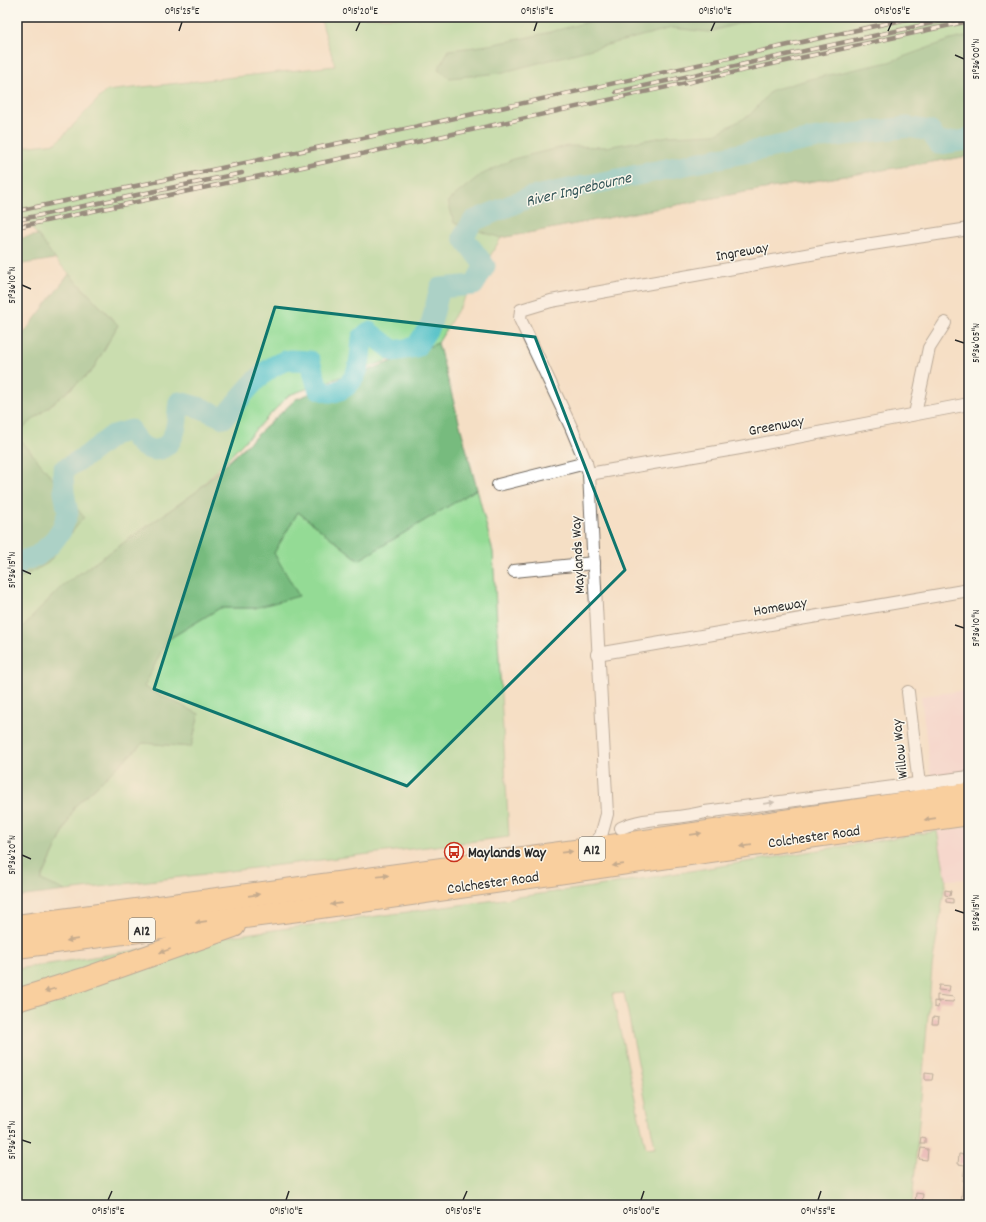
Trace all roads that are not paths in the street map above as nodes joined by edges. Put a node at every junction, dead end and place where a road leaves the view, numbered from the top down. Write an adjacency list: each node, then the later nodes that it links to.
1 (969, 229): 2 (street, Ingreway)
2 (522, 310): 6 (street, Maylands Way)
3 (945, 323): 5 (street)
4 (969, 404): 5 (street, Greenway)
5 (915, 414): 6 (street, Greenway)
6 (588, 468): 7 (street, Greenway); 8 (street, Maylands Way)
7 (498, 485)
8 (594, 563): 9 (street); 11 (street, Maylands Way)
9 (514, 571)
10 (969, 590): 11 (street, Homeway)
11 (597, 654): 16 (street, Maylands Way)
12 (908, 692): 14 (street, Willow Way)
13 (969, 777): 14 (street, Colchester Road)
14 (920, 794): 15 (highway, Colchester Road / A12); 18 (street, Colchester Road, one-way to 14); 19 (highway, Colchester Road / A12, one-way to 14)
15 (969, 794)
16 (607, 814): 18 (street); 20 (street, Maylands Way)
17 (969, 814): 21 (highway, Colchester Road / A12, one-way to 21)
18 (620, 828): 19 (street); 20 (street, Colchester Road)
19 (650, 841): 20 (highway, Colchester Road / A12)
20 (594, 845): 22 (highway, Colchester Road / A12, one-way to 20)
21 (267, 913): 23 (highway, Colchester Road / A12, one-way to 23); 24 (highway, A12, one-way to 24)
22 (17, 926)
23 (17, 947)
24 (17, 1000)

